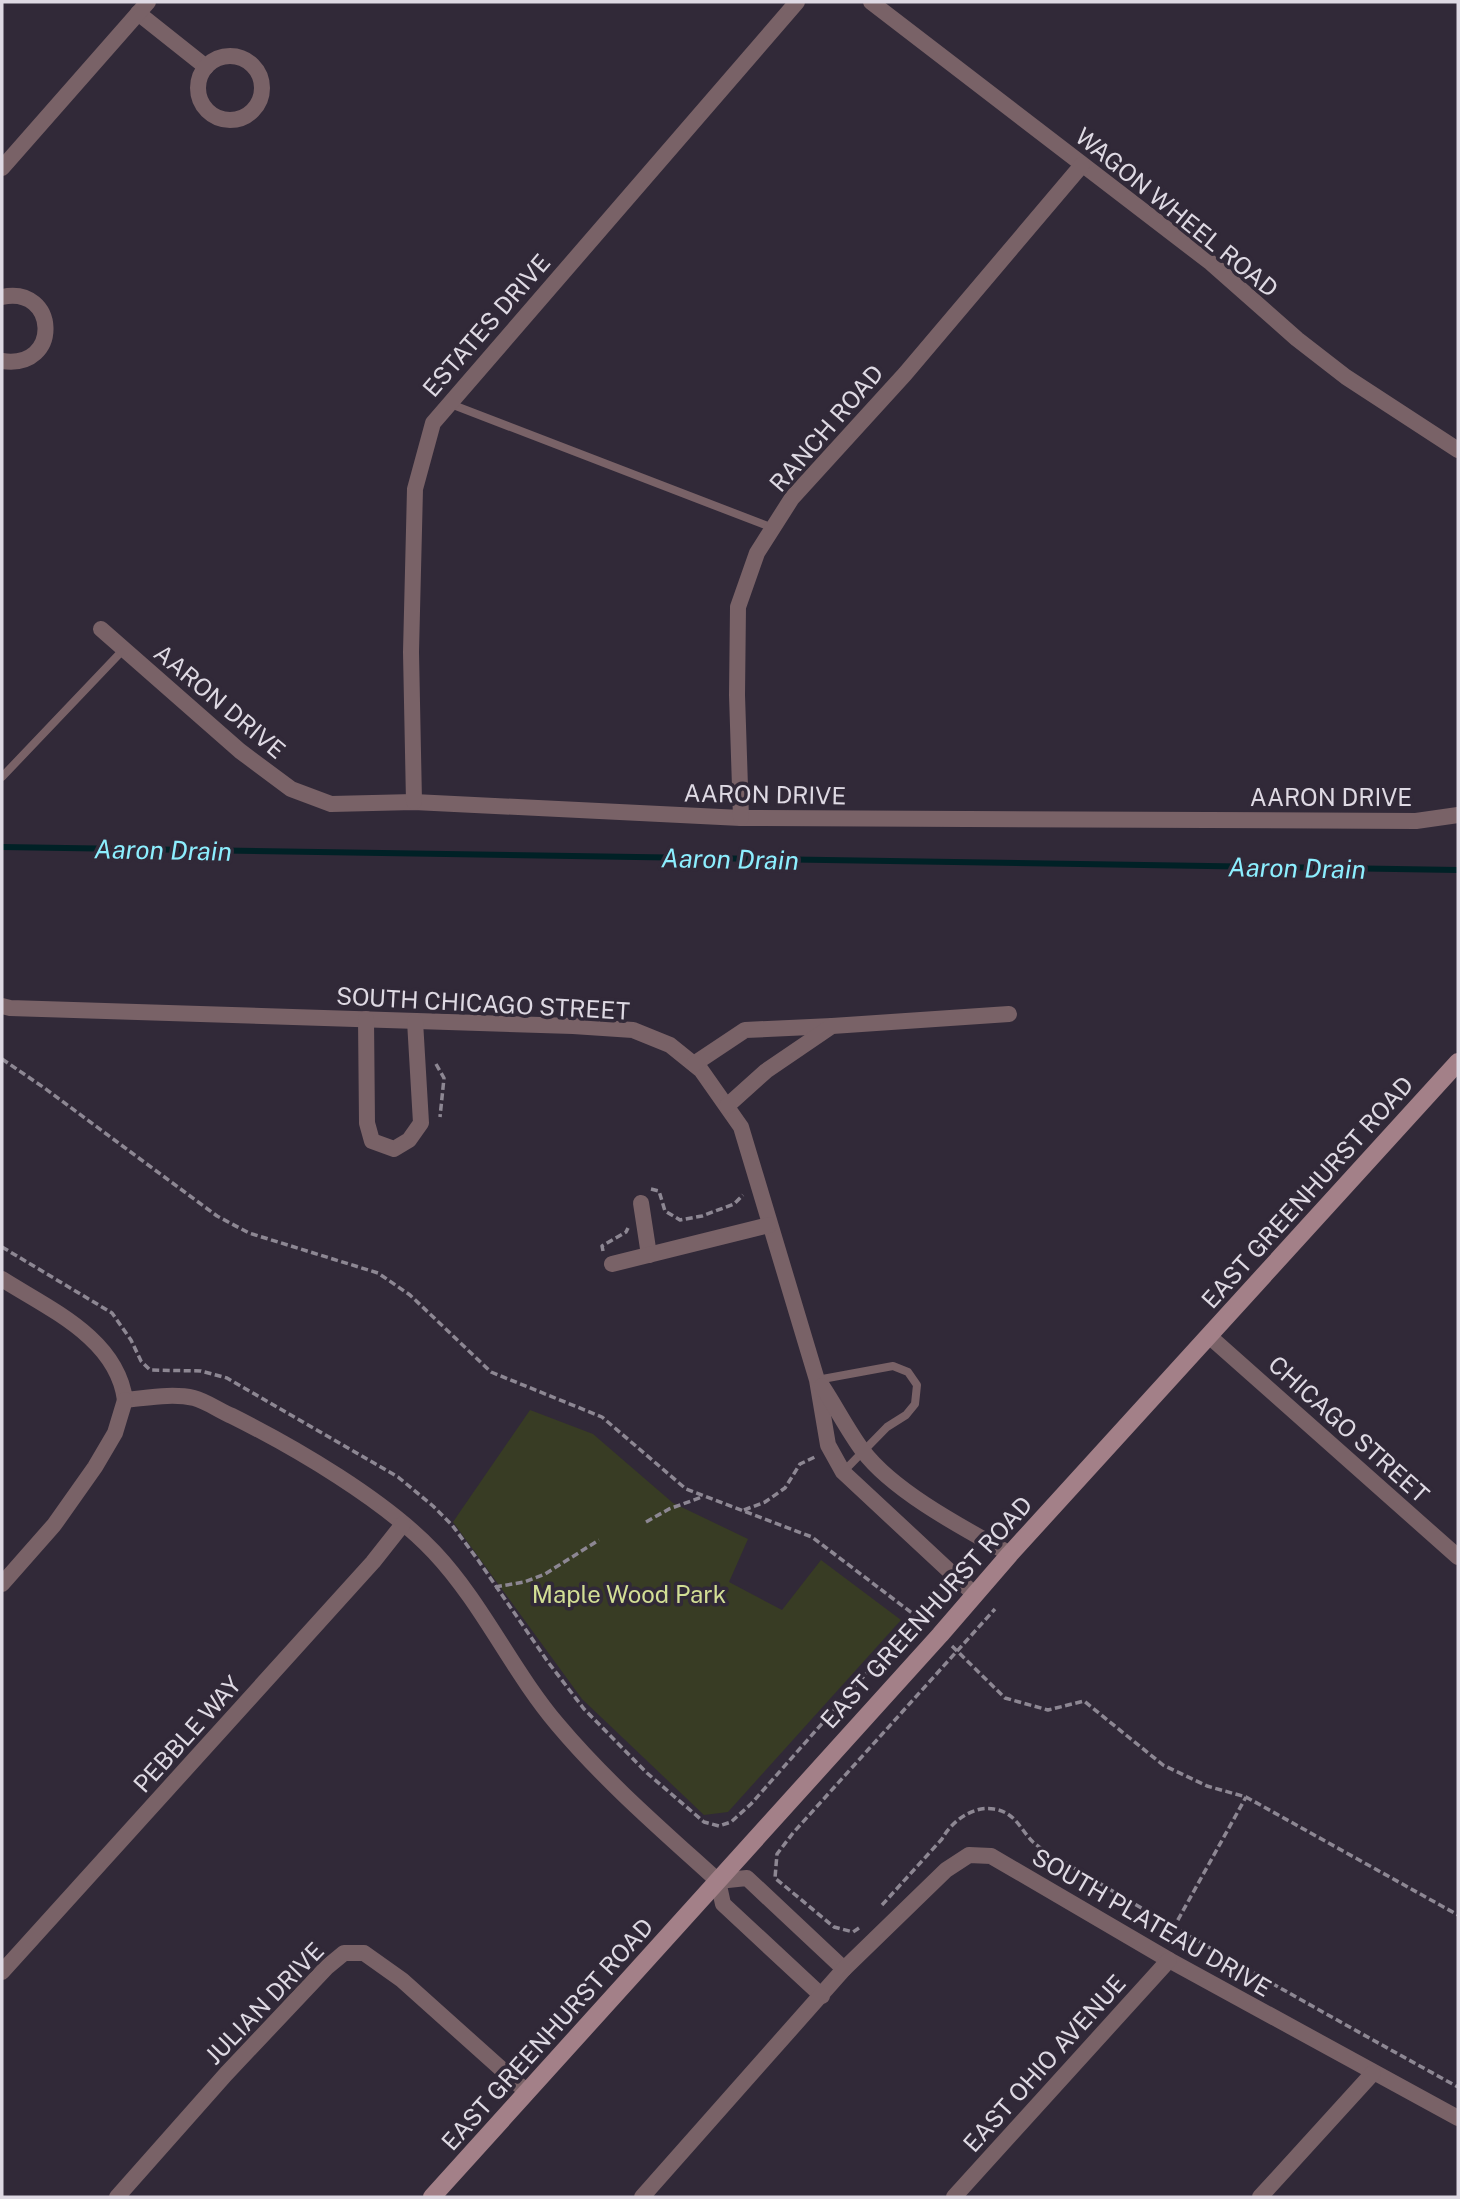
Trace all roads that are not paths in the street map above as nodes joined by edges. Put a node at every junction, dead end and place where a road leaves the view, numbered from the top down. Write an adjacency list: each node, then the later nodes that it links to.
1 (797, 2): 9 (street, ESTATES DRIVE)
2 (871, 2): 5 (street, WAGON WHEEL ROAD)
3 (143, 8): 4 (street); 6 (street)
4 (206, 67): 4 (street)
5 (1082, 165): 10 (street, WAGON WHEEL ROAD); 11 (street, RANCH ROAD)
6 (2, 168)
7 (2, 297): 8 (street)
8 (2, 361)
9 (448, 404): 11 (lane); 15 (street, ESTATES DRIVE)
10 (1458, 450)
11 (773, 528): 17 (street, RANCH ROAD)
12 (101, 629): 13 (street, AARON DRIVE)
13 (123, 650): 14 (lane); 15 (street, AARON DRIVE)
14 (2, 777)
15 (414, 802): 17 (street, AARON DRIVE)
16 (1458, 815): 17 (street, AARON DRIVE)
17 (741, 818)
18 (2, 1006): 20 (street, SOUTH CHICAGO STREET)
19 (1009, 1014): 22 (street)
20 (366, 1019): 21 (street, SOUTH CHICAGO STREET); 21 (street)
21 (415, 1021): 24 (street, SOUTH CHICAGO STREET)
22 (832, 1026): 24 (street); 25 (street)
23 (1458, 1062): 31 (main road, EAST GREENHURST ROAD)
24 (694, 1065): 25 (street, SOUTH CHICAGO STREET)
25 (727, 1106): 27 (street, SOUTH CHICAGO STREET)
26 (641, 1203): 28 (street)
27 (769, 1225): 28 (street); 32 (street, SOUTH CHICAGO STREET)
28 (649, 1255): 29 (street)
29 (608, 1259)
30 (2, 1279): 33 (street)
31 (1209, 1336): 37 (main road, EAST GREENHURST ROAD); 38 (street, CHICAGO STREET)
32 (817, 1380): 34 (street, SOUTH CHICAGO STREET); 34 (lane); 35 (street, SOUTH CHICAGO STREET)
33 (125, 1400): 36 (street); 39 (street)
34 (863, 1452): 35 (lane); 37 (street, SOUTH CHICAGO STREET)
35 (843, 1472): 40 (street, SOUTH CHICAGO STREET)
36 (403, 1524): 41 (street); 44 (street, PEBBLE WAY)
37 (1010, 1553): 40 (main road, EAST GREENHURST ROAD)
38 (1458, 1557)
39 (2, 1584)
40 (974, 1594): 41 (main road, EAST GREENHURST ROAD)
41 (718, 1881): 43 (street); 45 (street); 47 (main road, EAST GREENHURST ROAD)
42 (1169, 1960): 43 (street, SOUTH PLATEAU DRIVE); 46 (street, SOUTH PLATEAU DRIVE); 52 (street, EAST OHIO AVENUE)
43 (844, 1969): 45 (street, SOUTH PLATEAU DRIVE)
44 (2, 1972)
45 (822, 1996): 51 (street, SOUTH PLATEAU DRIVE)
46 (1373, 2073): 48 (street, SOUTH PLATEAU DRIVE); 53 (street)
47 (527, 2092): 49 (street, JULIAN DRIVE); 50 (main road, EAST GREENHURST ROAD)
48 (1458, 2118)
49 (117, 2197)
50 (432, 2197)
51 (642, 2197)
52 (954, 2197)
53 (1260, 2197)

